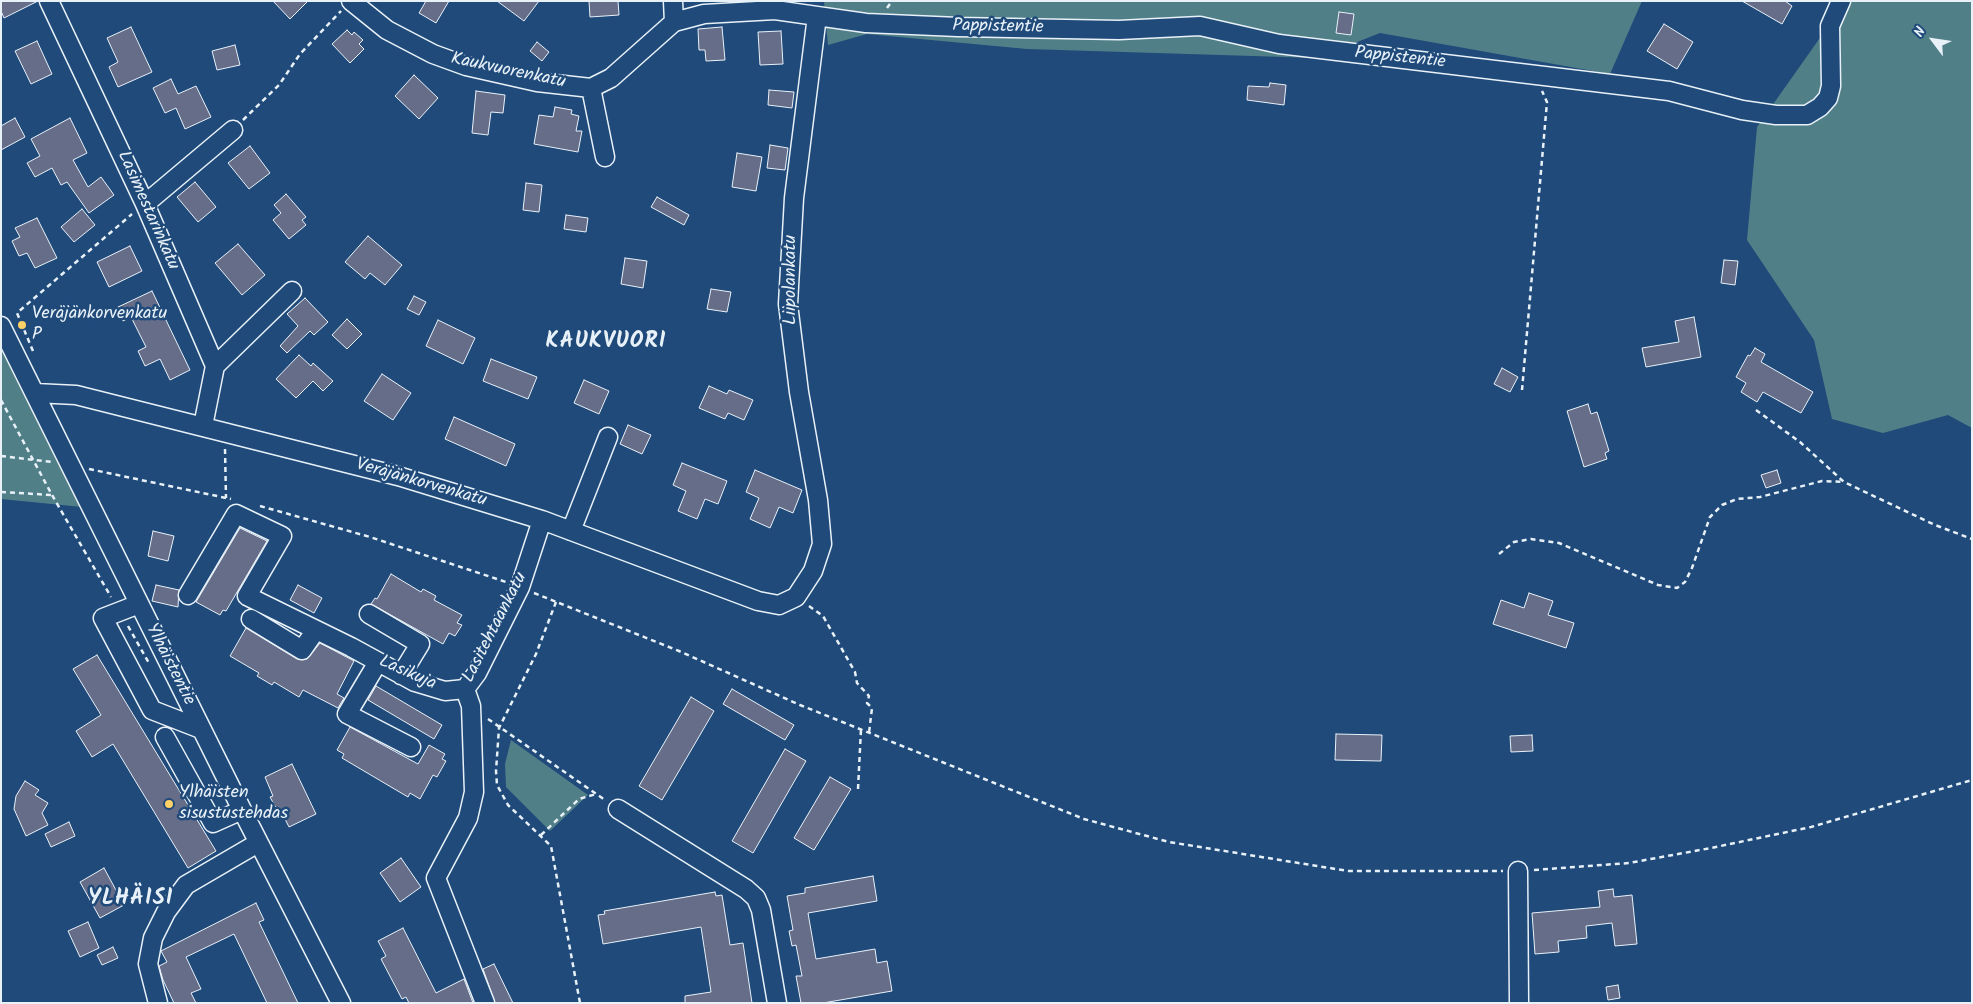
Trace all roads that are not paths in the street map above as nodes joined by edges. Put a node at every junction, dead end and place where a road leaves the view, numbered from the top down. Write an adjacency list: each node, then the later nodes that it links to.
1 (49, 1): 11 (street, Lasimestarinkatu)
2 (673, 1): 6 (street)
3 (1841, 1): 7 (street, Pappistentie)
4 (348, 4): 8 (street, Kaukvuorenkatu)
5 (817, 16): 6 (street, Kaukvuorenkatu); 7 (street, Kaukvuorenkatu); 21 (street, Liipolankatu)
6 (674, 22): 8 (street, Kaukvuorenkatu)
7 (866, 23)
8 (591, 88): 10 (street)
9 (233, 130): 11 (street)
10 (605, 157)
11 (145, 204): 14 (street, Lasimestarinkatu)
12 (292, 291): 14 (street)
13 (1, 326): 15 (street, Ylhäistentie)
14 (216, 366): 16 (street)
15 (35, 392): 16 (street, Veräjänkorvenkatu); 22 (street, Ylhäistentie)
16 (203, 426): 18 (street, Veräjänkorvenkatu)
17 (608, 437): 19 (street)
18 (542, 520): 19 (street, Veräjänkorvenkatu); 28 (street, Lasitehtaankatu)
19 (571, 531): 21 (street, Veräjänkorvenkatu)
20 (188, 595): 25 (street, Lasikuja)
21 (796, 597)
22 (139, 604): 29 (street, Ylhäistentie); 29 (street)
23 (370, 614): 27 (street)
24 (251, 619): 25 (street)
25 (316, 630): 26 (street, Lasikuja)
26 (378, 662): 27 (street, Lasikuja); 31 (street)
27 (402, 675): 28 (street, Lasikuja)
28 (465, 689): 38 (street, Lasitehtaankatu)
29 (202, 729): 33 (street, Ylhäistentie)
30 (165, 737): 33 (street)
31 (411, 747)
32 (618, 809): 39 (street)
33 (242, 810): 34 (street, Ylhäistentie)
34 (258, 843): 36 (street); 37 (street, Ylhäistentie)
35 (1518, 871): 40 (street)
36 (158, 1003)
37 (341, 1003)
38 (485, 1003)
39 (777, 1003)
40 (1519, 1003)

